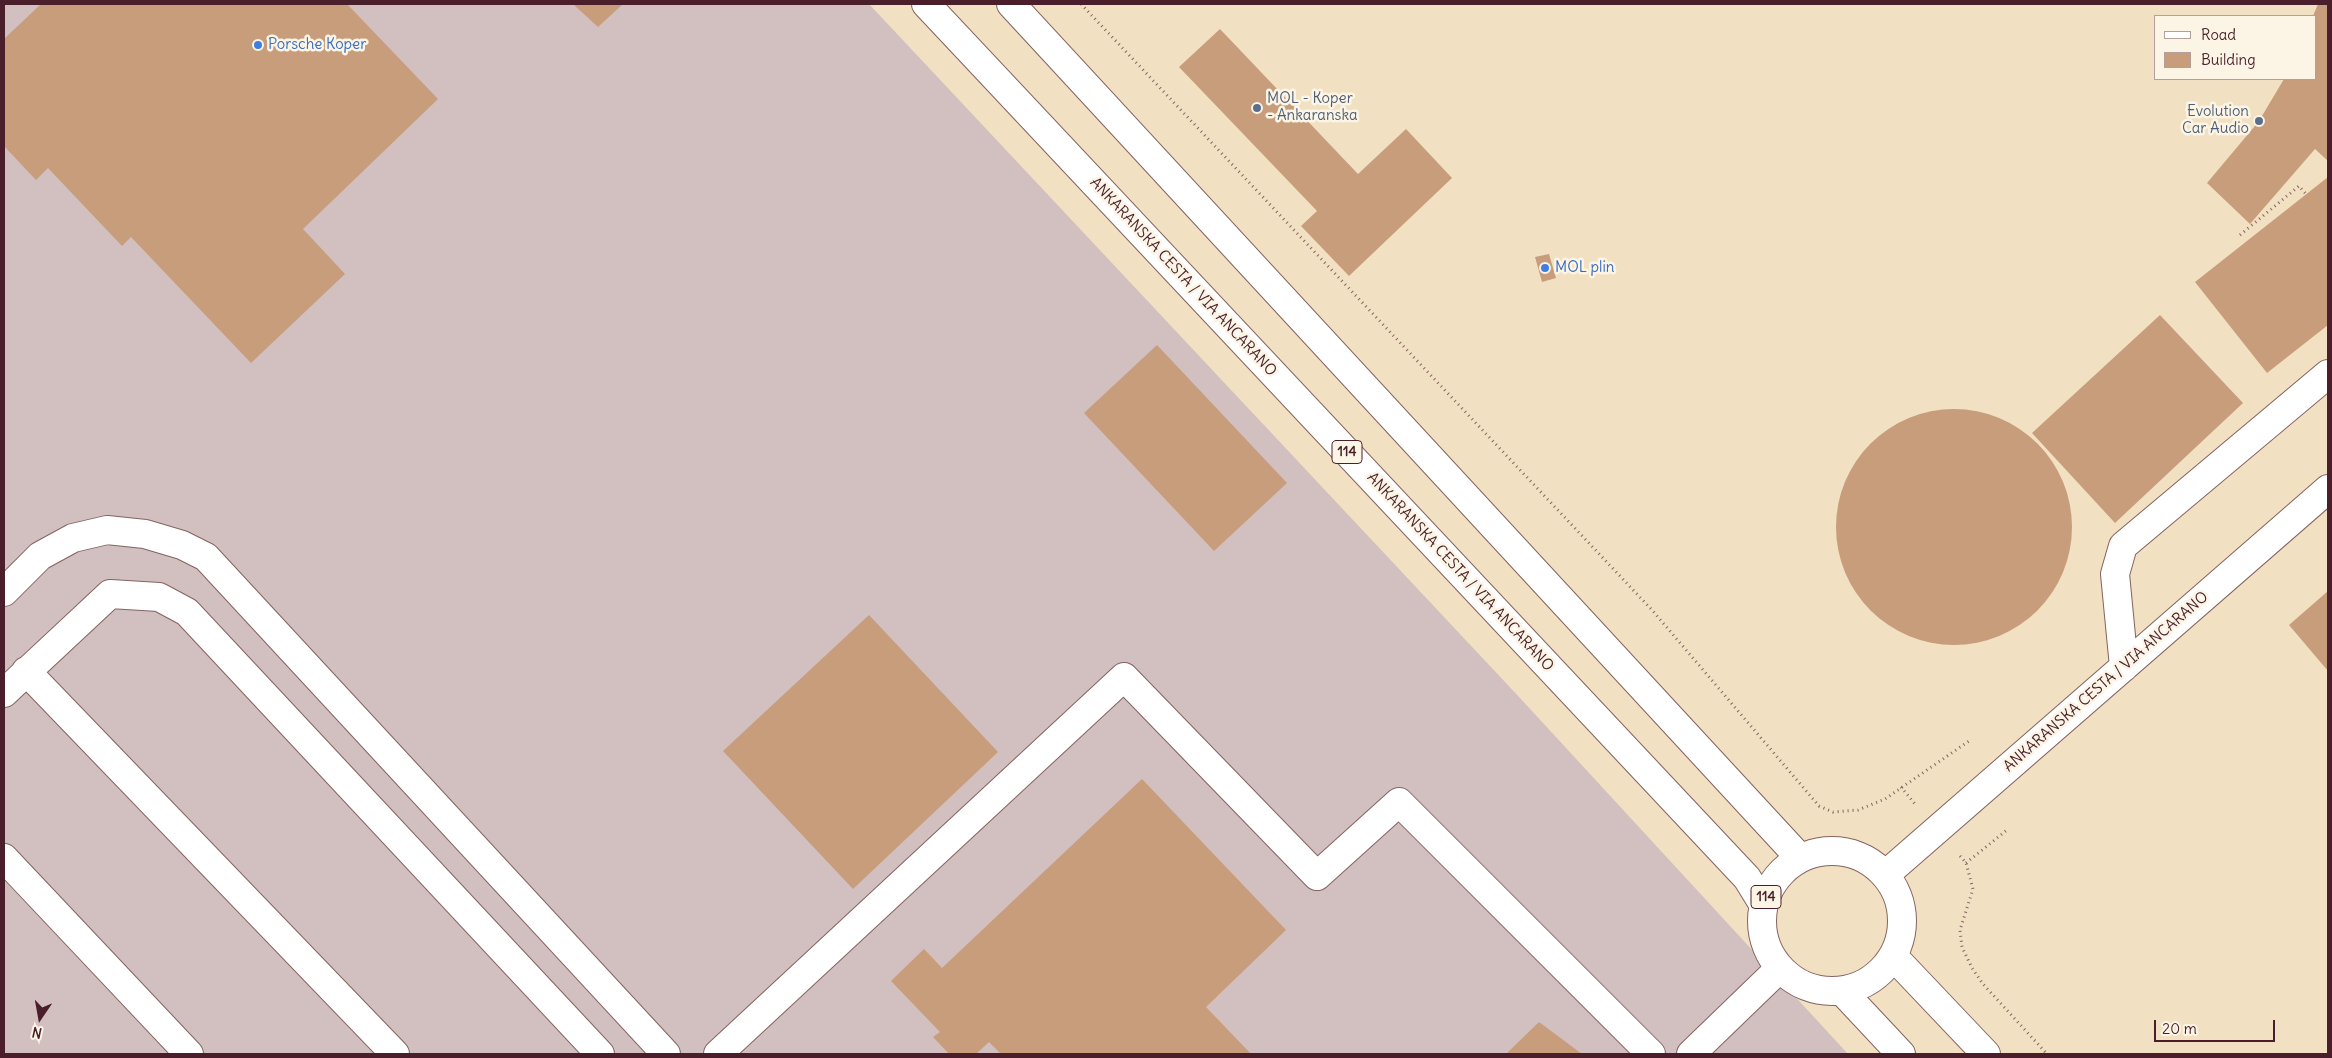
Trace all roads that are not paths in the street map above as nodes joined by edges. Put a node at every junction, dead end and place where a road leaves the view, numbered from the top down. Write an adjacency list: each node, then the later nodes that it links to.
1 (926, 4): 12 (main road, ANKARANSKA CESTA / VIA ANCARANO / 114)
2 (1011, 4): 10 (main road)
3 (2328, 374): 6 (main road)
4 (2328, 489): 6 (main road, ANKARANSKA CESTA / VIA ANCARANO)
5 (4, 592): 19 (main road)
6 (2124, 667): 11 (main road, ANKARANSKA CESTA / VIA ANCARANO)
7 (26, 671): 8 (main road); 17 (main road); 18 (main road)
8 (4, 693)
9 (4, 858): 16 (main road)
10 (1800, 858): 11 (main road, 114); 12 (main road, 114)
11 (1885, 875): 13 (main road, 114)
12 (1763, 904): 14 (main road, 114)
13 (1893, 956): 15 (main road, 114); 24 (main road)
14 (1779, 969): 15 (main road, 114); 22 (main road)
15 (1842, 991): 23 (main road)
16 (189, 1054)
17 (395, 1054)
18 (600, 1054)
19 (666, 1054)
20 (718, 1054): 21 (main road)
21 (1651, 1054)
22 (1691, 1054)
23 (1901, 1054)
24 (1986, 1054)

